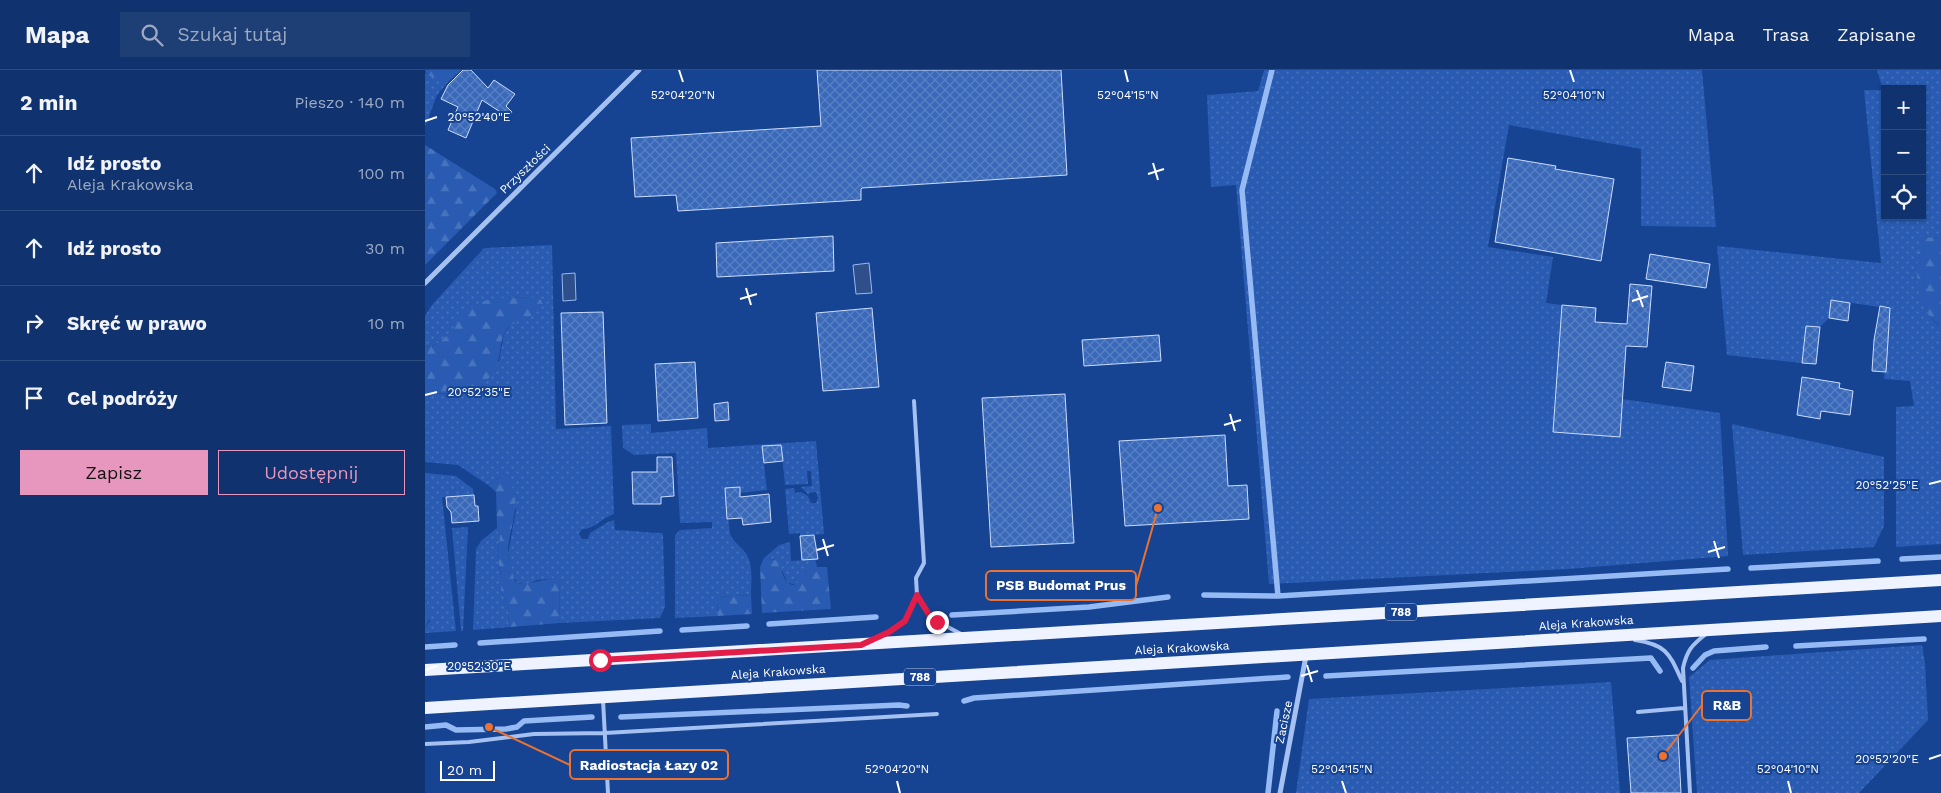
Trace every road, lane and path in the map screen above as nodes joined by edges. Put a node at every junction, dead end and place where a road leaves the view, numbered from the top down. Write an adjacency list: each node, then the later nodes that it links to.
1 (639, 70): 2 (street, Przyszłości)
2 (425, 283)
3 (914, 401): 5 (lane)
4 (1941, 580): 9 (main road, Aleja Krakowska / 788)
5 (917, 595): 9 (lane); 10 (lane)
6 (1941, 616): 7 (main road, Aleja Krakowska / 788)
7 (1712, 630): 8 (main road, Aleja Krakowska / 788); 13 (lane)
8 (1608, 636): 11 (main road, Aleja Krakowska / 788); 13 (lane)
9 (973, 638): 10 (main road, Aleja Krakowska / 788)
10 (861, 645): 12 (main road, Aleja Krakowska / 788)
11 (1306, 655): 14 (main road, Aleja Krakowska / 788); 22 (street, Zacisze)
12 (425, 670)
13 (1683, 684): 16 (lane)
14 (603, 697): 15 (main road, Aleja Krakowska / 788); 19 (lane)
15 (425, 708)
16 (1684, 708): 17 (lane); 23 (lane)
17 (1638, 712)
18 (937, 714): 19 (lane)
19 (605, 733): 20 (lane); 21 (lane)
20 (425, 744)
21 (608, 793)
22 (1280, 793)
23 (1691, 793)

